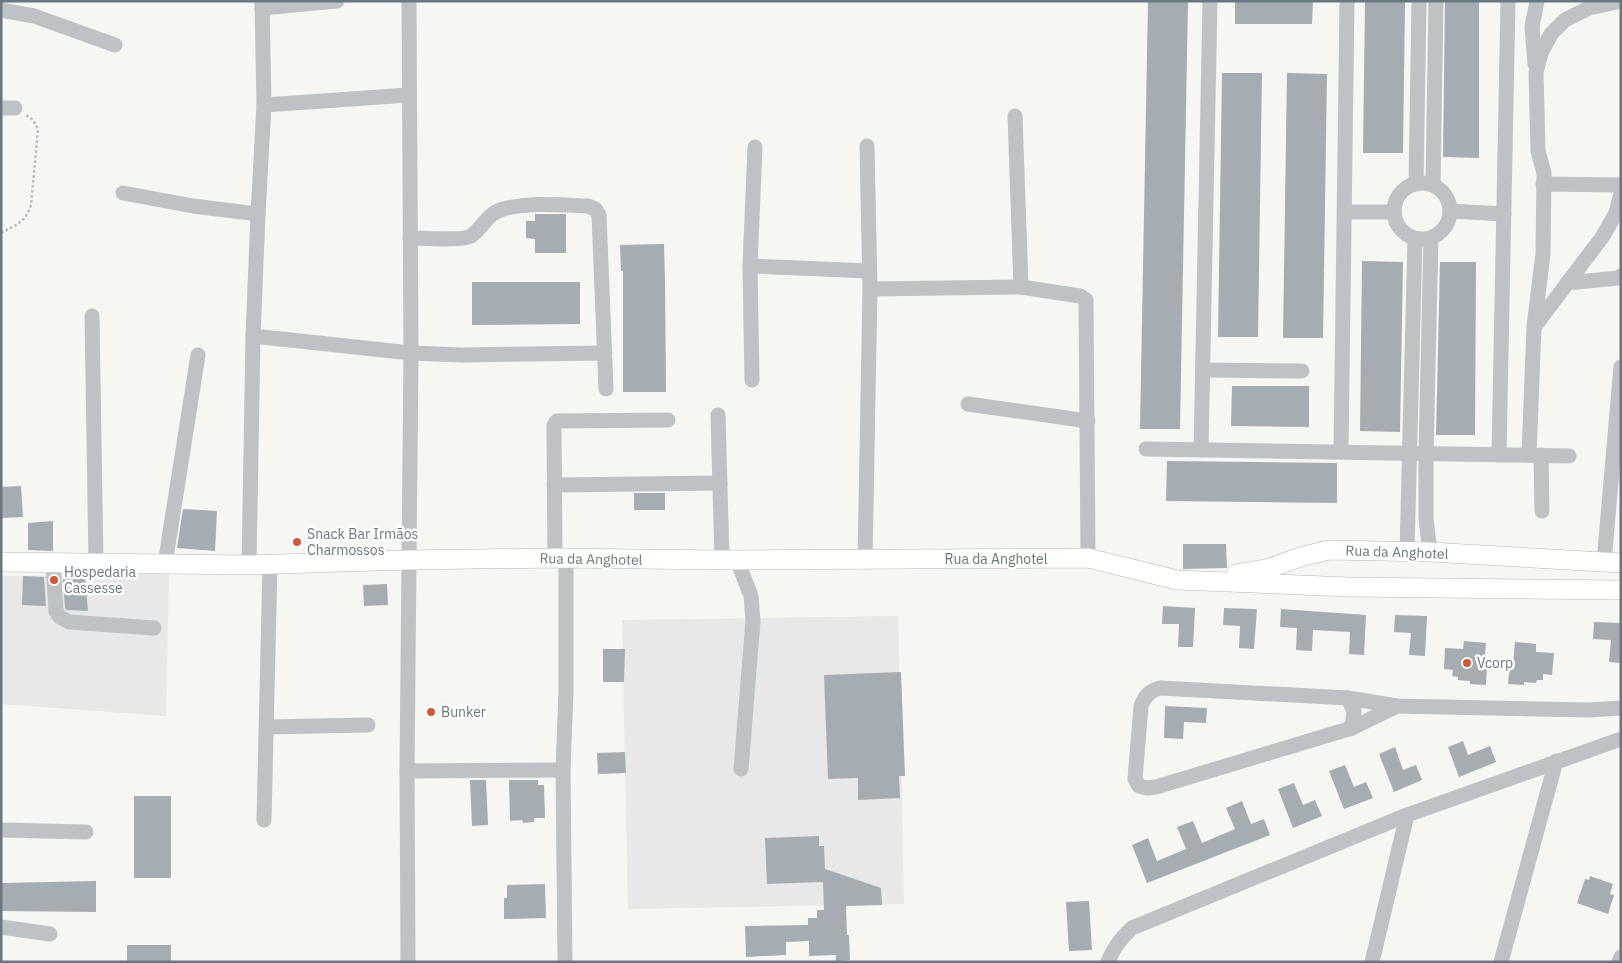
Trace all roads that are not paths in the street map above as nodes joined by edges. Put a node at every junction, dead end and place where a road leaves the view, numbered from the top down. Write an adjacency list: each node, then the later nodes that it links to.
1 (336, 1): 10 (street)
2 (409, 1): 14 (street)
3 (1210, 1): 46 (street)
4 (1347, 1): 26 (street)
5 (1419, 1): 19 (street)
6 (1436, 1): 22 (street)
7 (1508, 1): 29 (street)
8 (1537, 1): 13 (street)
9 (1621, 2): 13 (street)
10 (262, 4): 15 (street)
11 (1, 10): 12 (street)
12 (115, 45)
13 (1536, 74): 20 (street)
14 (409, 95): 15 (street); 30 (street)
15 (264, 105): 28 (street)
16 (1015, 116): 37 (street)
17 (867, 146): 34 (street)
18 (755, 147): 33 (street)
19 (1416, 184): 22 (street); 27 (street)
20 (1543, 184): 21 (street); 40 (street)
21 (1621, 185)
22 (1433, 186): 25 (street)
23 (123, 193): 28 (street)
24 (1621, 194): 36 (street)
25 (1450, 211): 29 (street); 31 (street)
26 (1345, 212): 27 (street); 56 (street)
27 (1394, 212): 32 (street)
28 (258, 214): 41 (street)
29 (1504, 214): 59 (street)
30 (410, 238): 42 (street); 43 (street)
31 (1431, 238): 32 (street); 58 (street)
32 (1415, 239): 57 (street)
33 (750, 266): 34 (street); 48 (street)
34 (869, 271): 38 (street)
35 (1621, 276): 36 (street)
36 (1567, 283): 40 (street)
37 (1021, 288): 38 (street); 53 (street)
38 (870, 289): 71 (street)
39 (92, 316): 75 (street)
40 (1534, 327): 60 (street)
41 (253, 336): 42 (street); 78 (street)
42 (411, 353): 43 (street); 69 (street)
43 (605, 353): 49 (street)
44 (198, 355): 76 (street)
45 (1621, 368): 74 (street)
46 (1203, 370): 47 (street); 55 (street)
47 (1302, 371)
48 (752, 380)
49 (606, 389)
50 (968, 404): 53 (street)
51 (718, 415): 62 (street)
52 (668, 420): 63 (street)
53 (1088, 421): 68 (street)
54 (1146, 449): 55 (street)
55 (1201, 450): 56 (street)
56 (1341, 452): 57 (street)
57 (1410, 453): 58 (street); 65 (street)
58 (1426, 454): 59 (street); 66 (street)
59 (1499, 455): 60 (street)
60 (1535, 455): 61 (street); 64 (street)
61 (1569, 456)
62 (720, 483): 63 (street); 70 (street)
63 (554, 486): 67 (street)
64 (1542, 511)
65 (1407, 552): 66 (main road, Rua da Anghotel); 79 (main road, Rua da Anghotel)
66 (1430, 552): 74 (main road, Rua da Anghotel)
67 (560, 558): 69 (main road, Rua da Anghotel); 70 (main road, Rua da Anghotel); 91 (street)
68 (1088, 558): 71 (main road, Rua da Anghotel); 79 (main road, Rua da Anghotel)
69 (408, 560): 77 (main road, Rua da Anghotel); 92 (street)
70 (729, 560): 71 (main road, Rua da Anghotel); 90 (street)
71 (865, 560)
72 (1, 562): 73 (main road, Rua da Anghotel)
73 (53, 562): 75 (main road, Rua da Anghotel); 81 (street)
74 (1613, 562)
75 (96, 563): 76 (main road, Rua da Anghotel)
76 (165, 564): 78 (main road, Rua da Anghotel)
77 (270, 564): 78 (main road, Rua da Anghotel); 86 (street)
78 (249, 565)
79 (1178, 580): 80 (main road, Rua da Anghotel)
80 (1621, 590)
81 (154, 628)
82 (1348, 698): 83 (street); 87 (street); 87 (street)
83 (1397, 706): 84 (street); 87 (street)
84 (1621, 708)
85 (368, 725): 86 (street)
86 (266, 727): 94 (street)
87 (1352, 728)
88 (1621, 739): 89 (street)
89 (1556, 761): 93 (street); 104 (street)
90 (741, 769)
91 (563, 770): 92 (street); 100 (street)
92 (407, 771): 101 (street)
93 (1407, 816): 102 (street); 103 (street)
94 (264, 820)
95 (1, 830): 96 (street)
96 (86, 832)
97 (1, 927): 98 (street)
98 (50, 934)
99 (1621, 957): 105 (street)
100 (565, 959)
101 (408, 962)
102 (1108, 962)
103 (1372, 962)
104 (1501, 962)
105 (1619, 962)

